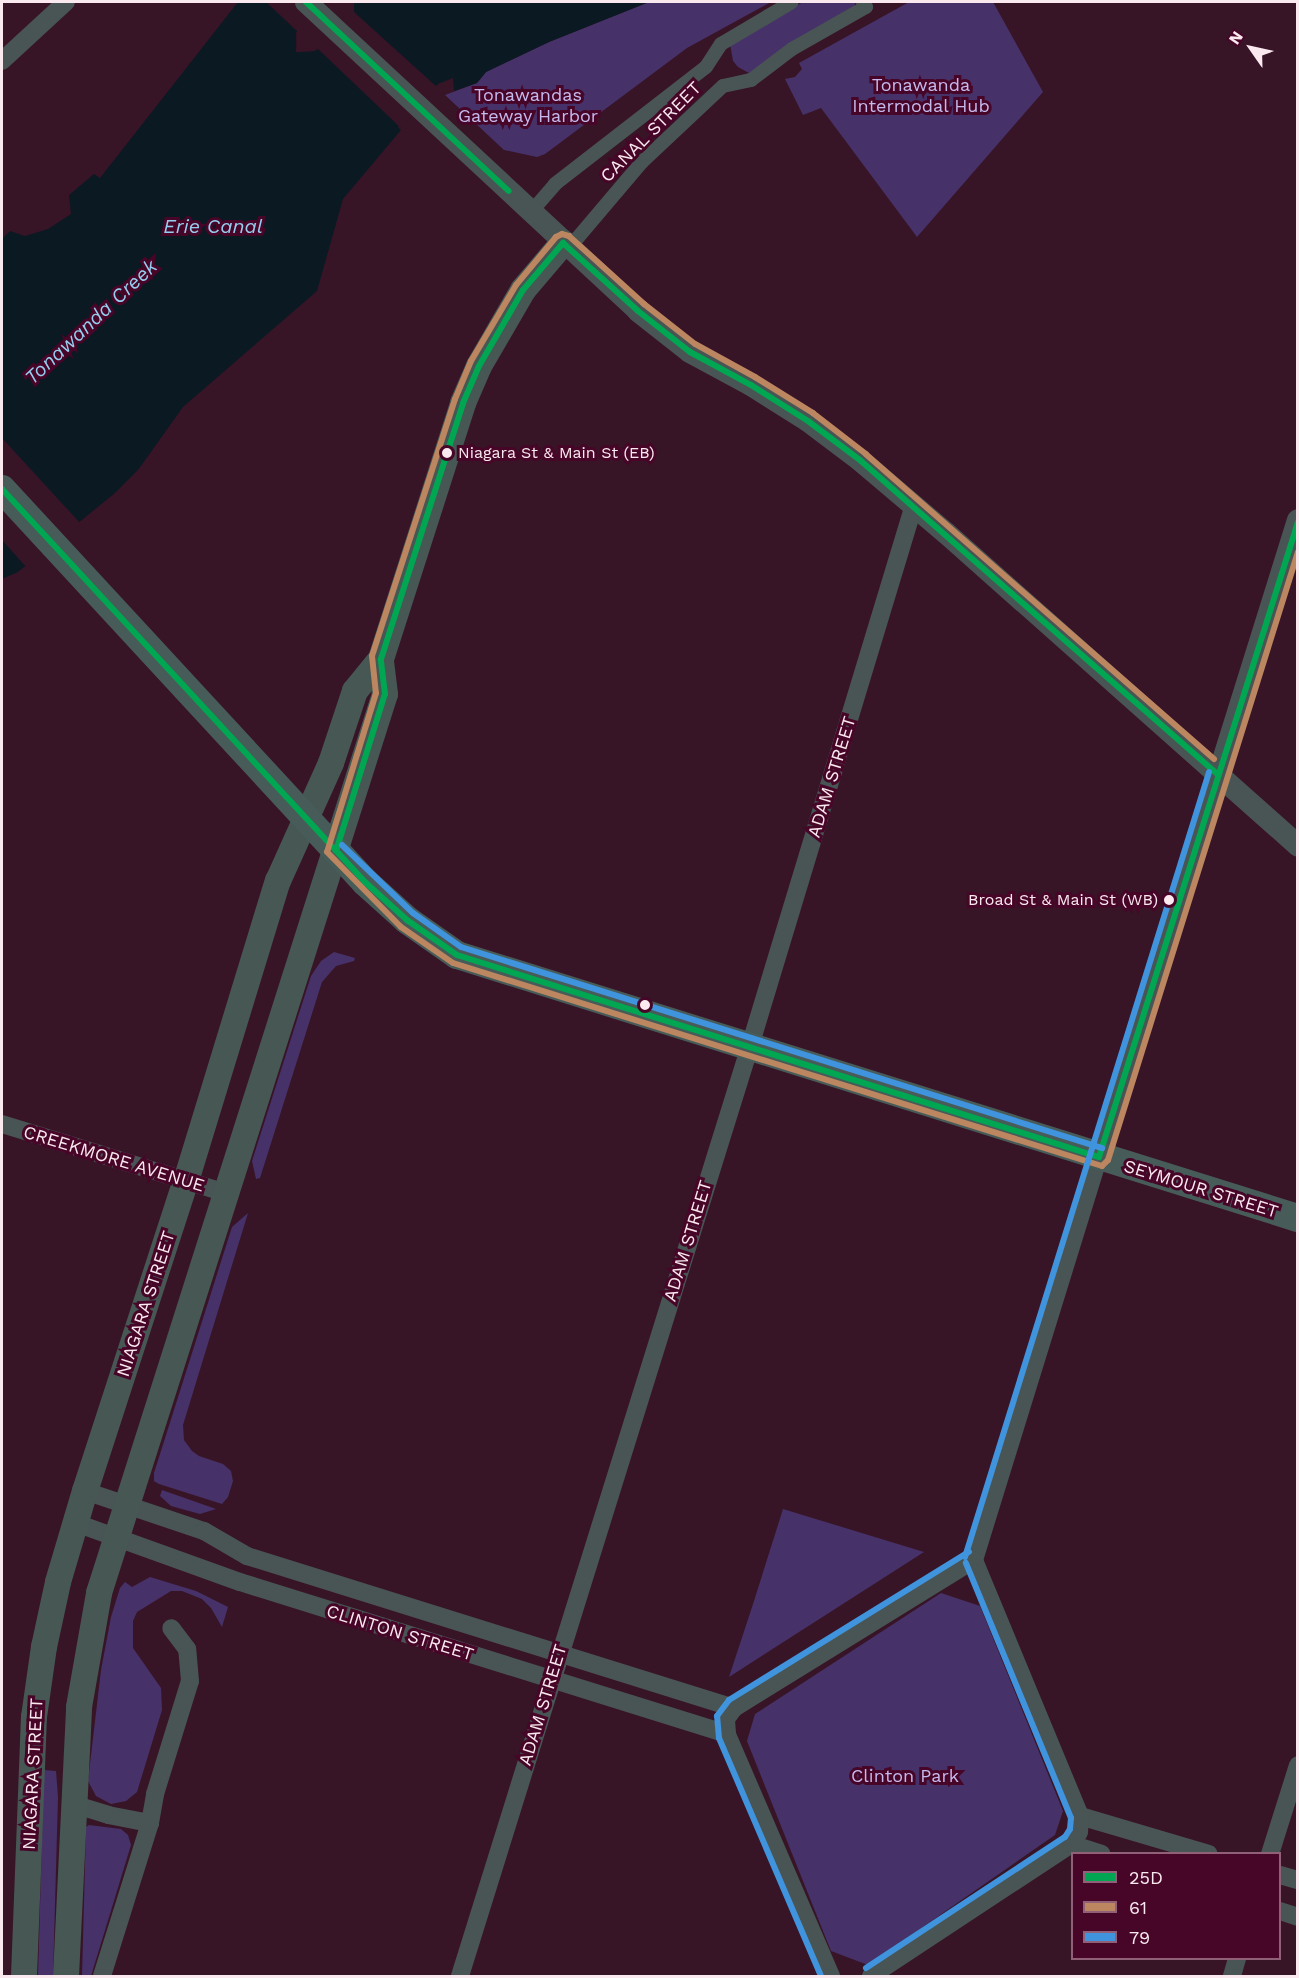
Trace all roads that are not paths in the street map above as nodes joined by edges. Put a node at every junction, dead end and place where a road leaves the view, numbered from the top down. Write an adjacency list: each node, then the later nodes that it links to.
1 (66, 2): 5 (street)
2 (306, 2): 8 (street)
3 (792, 2): 6 (street, CANAL STREET)
4 (864, 4): 7 (street, CANAL STREET)
5 (2, 61)
6 (706, 67): 7 (street); 8 (street, CANAL STREET)
7 (723, 86): 9 (street, CANAL STREET)
8 (531, 212): 9 (street)
9 (566, 245): 11 (street); 13 (main road, NIAGARA STREET)
10 (2, 489): 15 (main road, SEYMOUR STREET)
11 (914, 505): 14 (street); 18 (street, ADAM STREET)
12 (1298, 520): 14 (street)
13 (381, 659): 15 (main road, NIAGARA STREET); 17 (main road, NIAGARA STREET)
14 (1218, 775): 16 (street); 20 (street)
15 (307, 817): 17 (main road, SEYMOUR STREET); 21 (main road, NIAGARA STREET)
16 (1298, 846)
17 (336, 851): 18 (main road, SEYMOUR STREET); 22 (main road, NIAGARA STREET)
18 (750, 1046): 20 (main road, SEYMOUR STREET); 30 (street, ADAM STREET)
19 (2, 1124): 21 (street, CREEKMORE AVENUE)
20 (1099, 1157): 23 (main road, SEYMOUR STREET); 28 (street)
21 (186, 1181): 22 (street, CREEKMORE AVENUE); 24 (main road, NIAGARA STREET)
22 (226, 1193): 25 (main road, NIAGARA STREET)
23 (1298, 1218)
24 (85, 1491): 25 (street, CLINTON STREET); 26 (main road, NIAGARA STREET)
25 (129, 1505): 27 (main road, NIAGARA STREET); 30 (street, CLINTON STREET)
26 (76, 1523): 27 (street, CLINTON STREET); 47 (main road, NIAGARA STREET)
27 (118, 1538): 31 (street, CLINTON STREET); 35 (main road, NIAGARA STREET)
28 (974, 1560): 32 (street); 36 (street)
29 (171, 1628): 37 (street)
30 (558, 1653): 31 (street, ADAM STREET); 32 (street, CLINTON STREET)
31 (551, 1680): 33 (street, CLINTON STREET); 50 (street, ADAM STREET)
32 (734, 1708): 33 (street)
33 (727, 1734): 51 (street)
34 (1298, 1765): 41 (street)
35 (73, 1804): 37 (street); 48 (main road, NIAGARA STREET)
36 (1080, 1816): 38 (street); 40 (street)
37 (150, 1823): 49 (street)
38 (1071, 1844): 39 (street); 52 (street)
39 (1095, 1852)
40 (1202, 1852)
41 (1271, 1852)
42 (1281, 1875): 43 (street)
43 (1298, 1880)
44 (1281, 1911): 45 (street)
45 (1298, 1917)
46 (1237, 1960): 53 (street)
47 (24, 1977)
48 (66, 1977)
49 (102, 1977)
50 (460, 1977)
51 (831, 1977)
52 (871, 1977)
53 (1232, 1977)

